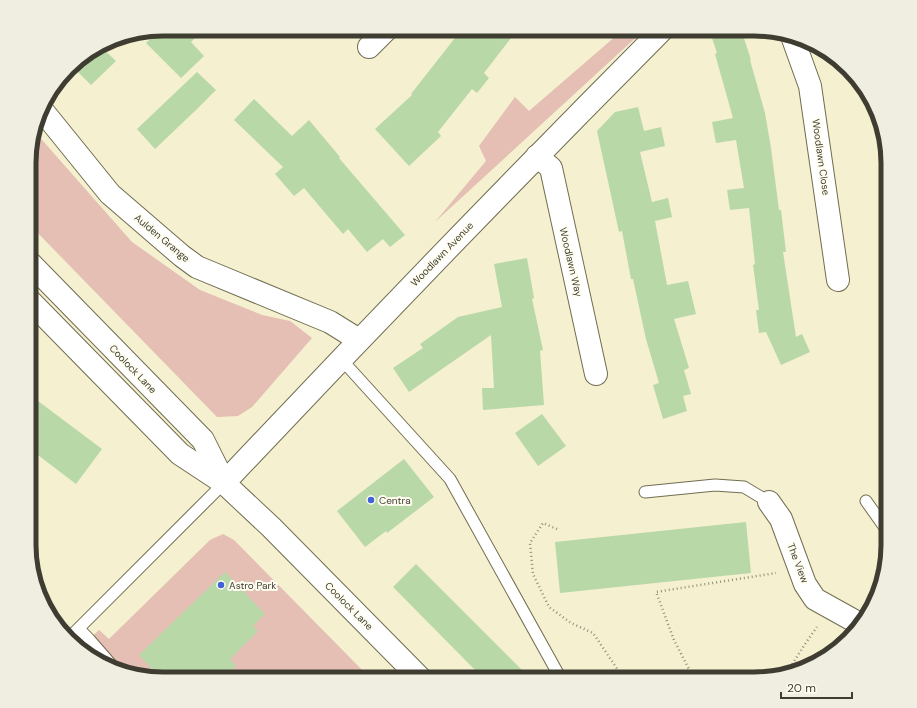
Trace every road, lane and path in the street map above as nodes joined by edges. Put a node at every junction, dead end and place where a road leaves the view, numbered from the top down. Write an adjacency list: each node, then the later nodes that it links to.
1 (380, 36): 4 (street)
2 (656, 36): 6 (street, Woodlawn Avenue)
3 (795, 43): 8 (street, Woodlawn Close)
4 (369, 47)
5 (46, 115): 10 (street, Aulden Grange)
6 (537, 156): 10 (street, Woodlawn Avenue); 12 (street, Woodlawn Way)
7 (36, 269): 13 (street, Coolock Lane)
8 (838, 280)
9 (36, 307): 13 (street, Coolock Lane)
10 (359, 340): 11 (street, Woodlawn Avenue)
11 (341, 358): 13 (street, Woodlawn Avenue); 27 (lane)
12 (596, 374)
13 (224, 483): 22 (lane); 26 (street, Coolock Lane)
14 (645, 492): 16 (lane)
15 (866, 501): 17 (lane)
16 (769, 502): 19 (street, The View)
17 (881, 522)
18 (557, 529): 28 (path)
19 (800, 567): 20 (street, The View); 29 (path)
20 (832, 608): 21 (street, The View); 25 (path)
21 (855, 621)
22 (79, 629): 23 (lane); 24 (lane)
23 (73, 634)
24 (105, 657)
25 (791, 666)
26 (414, 672)
27 (557, 672)
28 (619, 672)
29 (690, 672)

